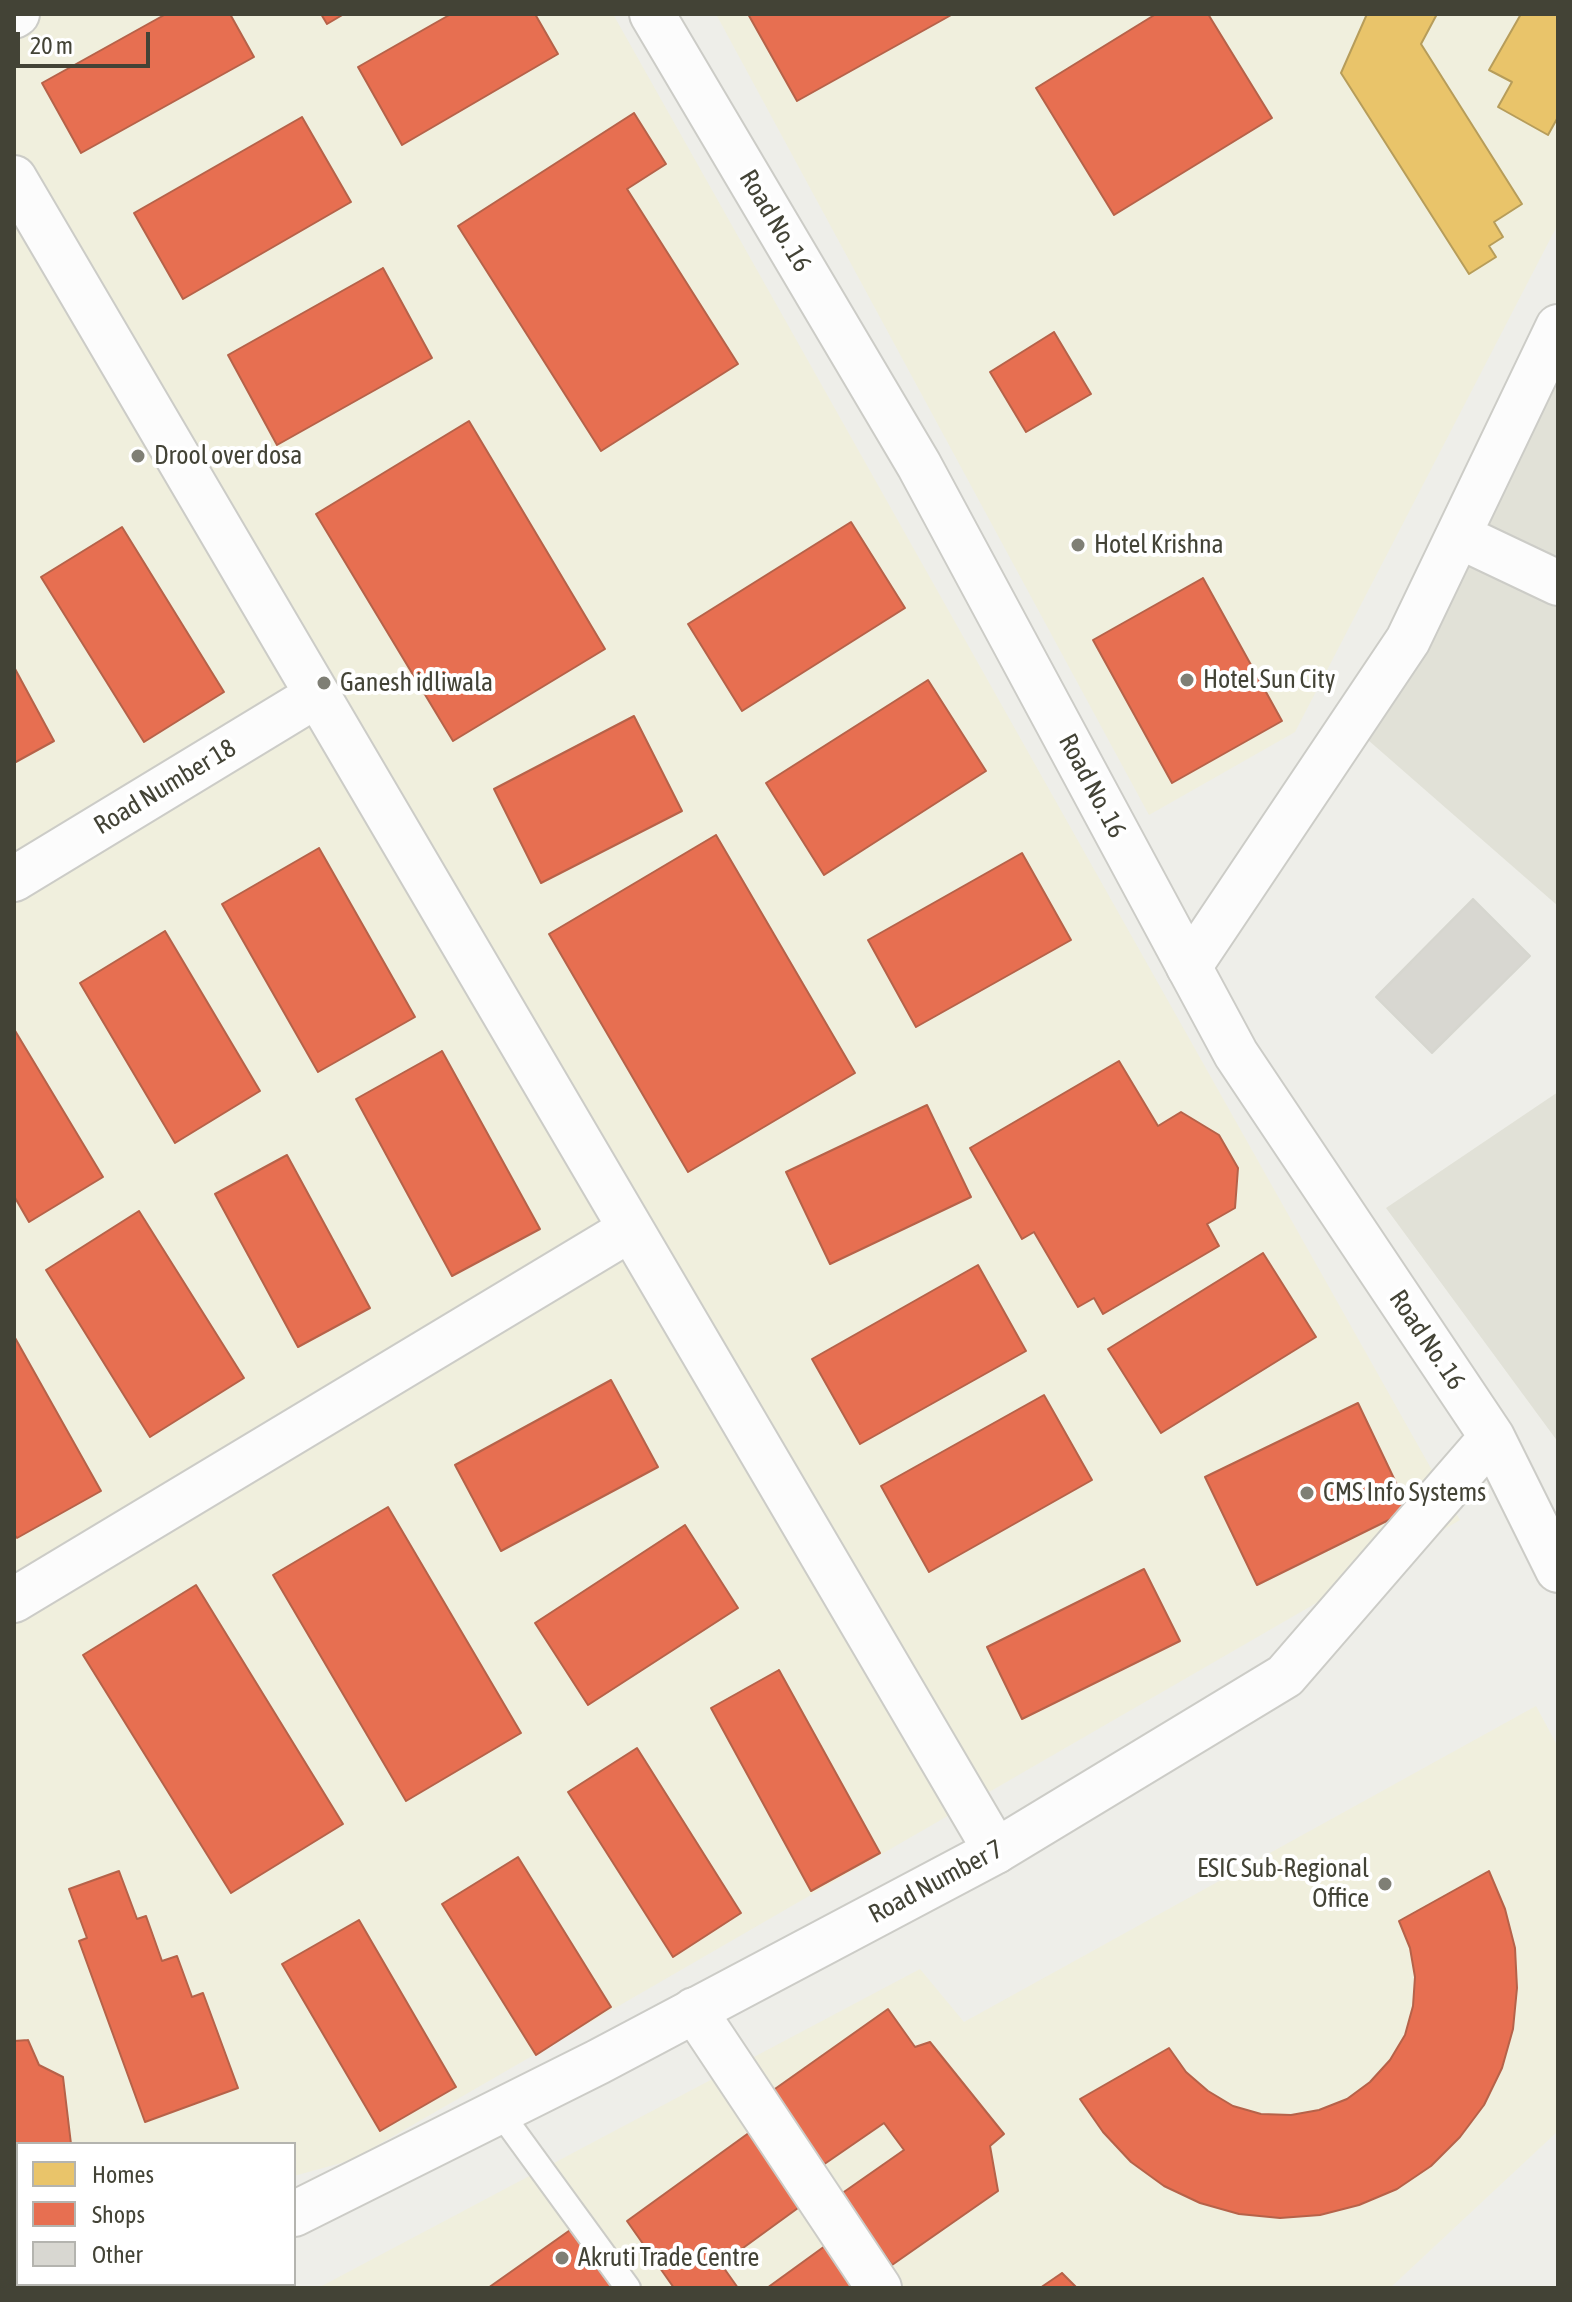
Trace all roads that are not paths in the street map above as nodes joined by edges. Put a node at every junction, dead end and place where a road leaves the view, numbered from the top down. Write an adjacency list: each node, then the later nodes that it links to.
1 (652, 14): 8 (street, Road No. 16)
2 (14, 178): 6 (street)
3 (1558, 327): 4 (street)
4 (1459, 536): 5 (street); 8 (street)
5 (1558, 583)
6 (317, 695): 7 (street, Road Number 18); 9 (street)
7 (14, 879)
8 (1189, 967): 10 (street, Road No. 16)
9 (629, 1230): 12 (street); 13 (street)
10 (1492, 1437): 11 (street, Road No. 16); 13 (street, Road Number 7)
11 (1552, 1560)
12 (14, 1600)
13 (996, 1851): 14 (street, Road Number 7)
14 (694, 2010): 15 (street, Road Number 7); 18 (street)
15 (499, 2111): 16 (street, Road Number 7); 17 (lane)
16 (296, 2213)
17 (628, 2288)
18 (879, 2288)

